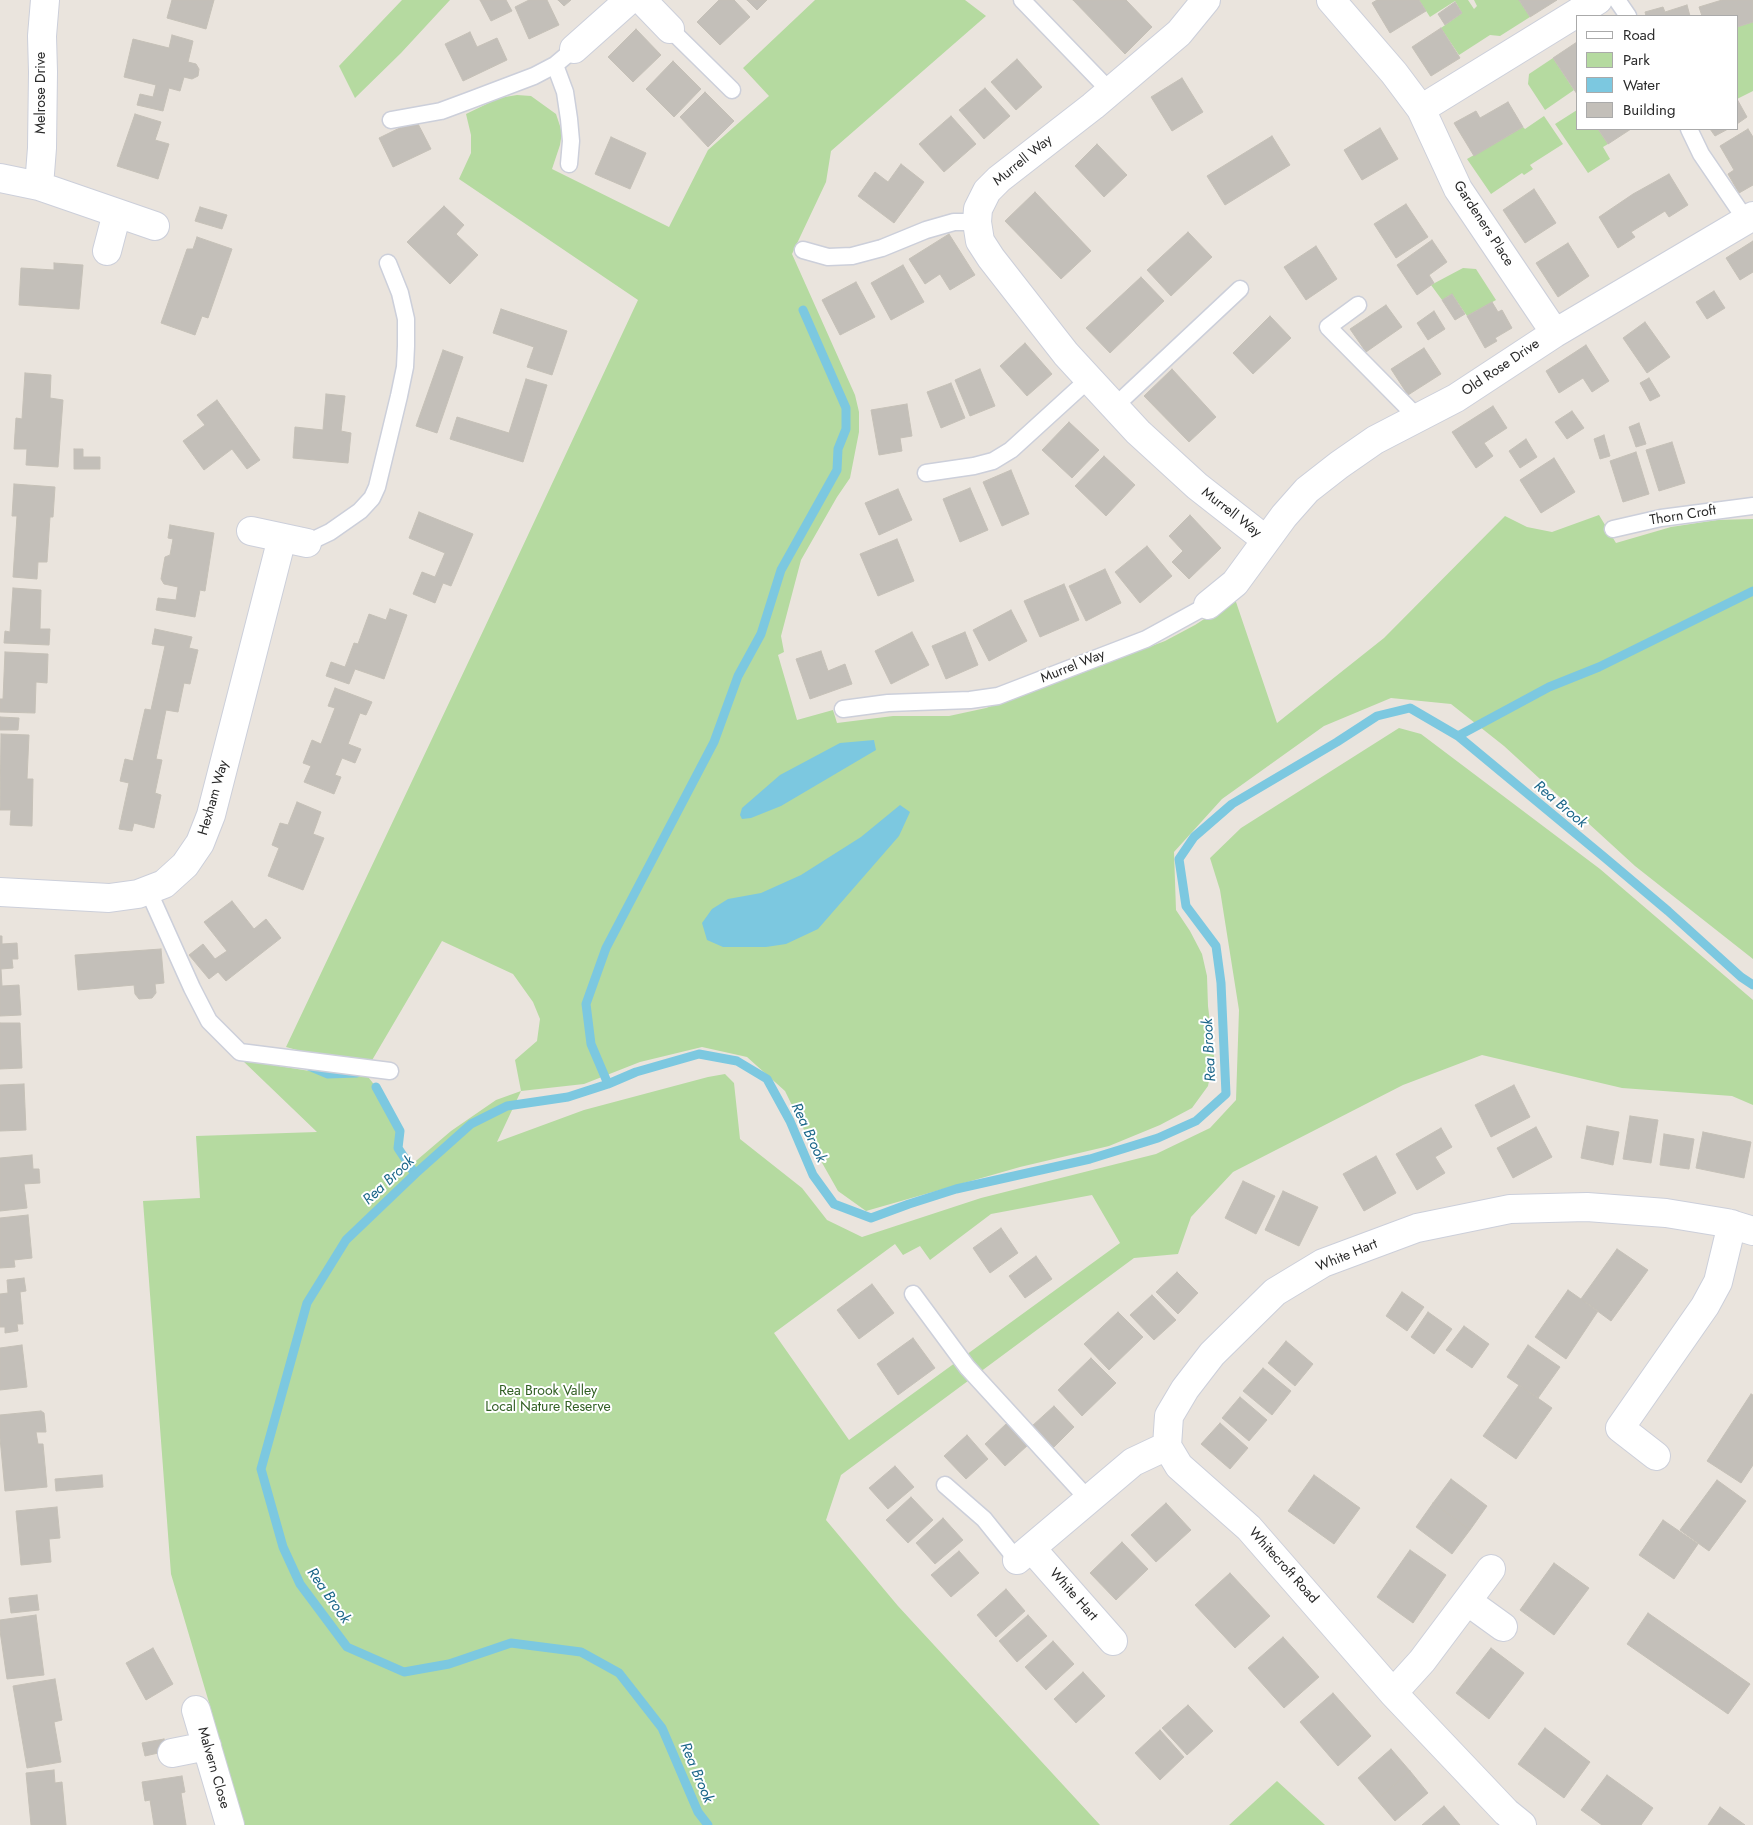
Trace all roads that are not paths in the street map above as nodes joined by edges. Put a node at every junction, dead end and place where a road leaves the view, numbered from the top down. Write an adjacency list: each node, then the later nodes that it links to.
1 (44, 0): 20 (street, Melrose Drive)
2 (629, 0): 12 (street)
3 (642, 0): 11 (street)
4 (1022, 0): 14 (lane)
5 (1206, 0): 14 (street, Murrell Way)
6 (1331, 0): 15 (street, Gardeners Place)
7 (1600, 1): 9 (street); 10 (lane)
8 (1576, 15): 15 (street)
9 (1577, 15)
10 (1626, 15)
11 (670, 29): 13 (lane)
12 (564, 57): 16 (lane); 18 (lane)
13 (732, 90)
14 (1110, 91): 23 (street, Murrell Way)
15 (1421, 109): 30 (street, Gardeners Place)
16 (391, 120)
17 (1689, 130): 22 (lane)
18 (569, 164)
19 (0, 178): 20 (street)
20 (39, 186): 21 (street)
21 (117, 212): 24 (street); 26 (street)
22 (1749, 218): 30 (street, Old Rose Drive)
23 (977, 222): 25 (lane); 31 (street, Murrell Way)
24 (155, 226)
25 (803, 250)
26 (107, 251)
27 (388, 263): 38 (lane)
28 (1240, 289): 32 (lane)
29 (1358, 305): 33 (lane)
30 (1555, 333): 33 (street, Old Rose Drive)
31 (1089, 379): 32 (street, Murrell Way); 34 (lane)
32 (1114, 406): 39 (street, Murrell Way)
33 (1419, 419): 39 (street, Old Rose Drive)
34 (926, 473)
35 (1753, 506): 36 (lane, Thorn Croft)
36 (1614, 529)
37 (251, 531): 38 (street)
38 (294, 540): 42 (street, Hexham Way)
39 (1266, 540): 40 (street, Murrel Way)
40 (1208, 605): 41 (lane, Murrel Way)
41 (843, 710)
42 (148, 890): 43 (street, Hexham Way); 44 (lane)
43 (0, 892)
44 (390, 1071)
45 (1742, 1227): 47 (street, White Hart); 48 (street)
46 (913, 1294): 50 (lane)
47 (1167, 1446): 50 (street); 56 (street, Whitecroft Road)
48 (1656, 1456)
49 (945, 1485): 51 (lane)
50 (1088, 1500): 51 (street)
51 (1024, 1555): 55 (street, White Hart)
52 (1491, 1569): 53 (street)
53 (1467, 1601): 54 (street); 56 (street)
54 (1503, 1627)
55 (1113, 1641)
56 (1393, 1693): 61 (street, Whitecroft Road)
57 (196, 1710): 58 (street, Malvern Close)
58 (206, 1746): 59 (street); 60 (street, Malvern Close)
59 (172, 1753)
60 (230, 1825)
61 (1522, 1825)

